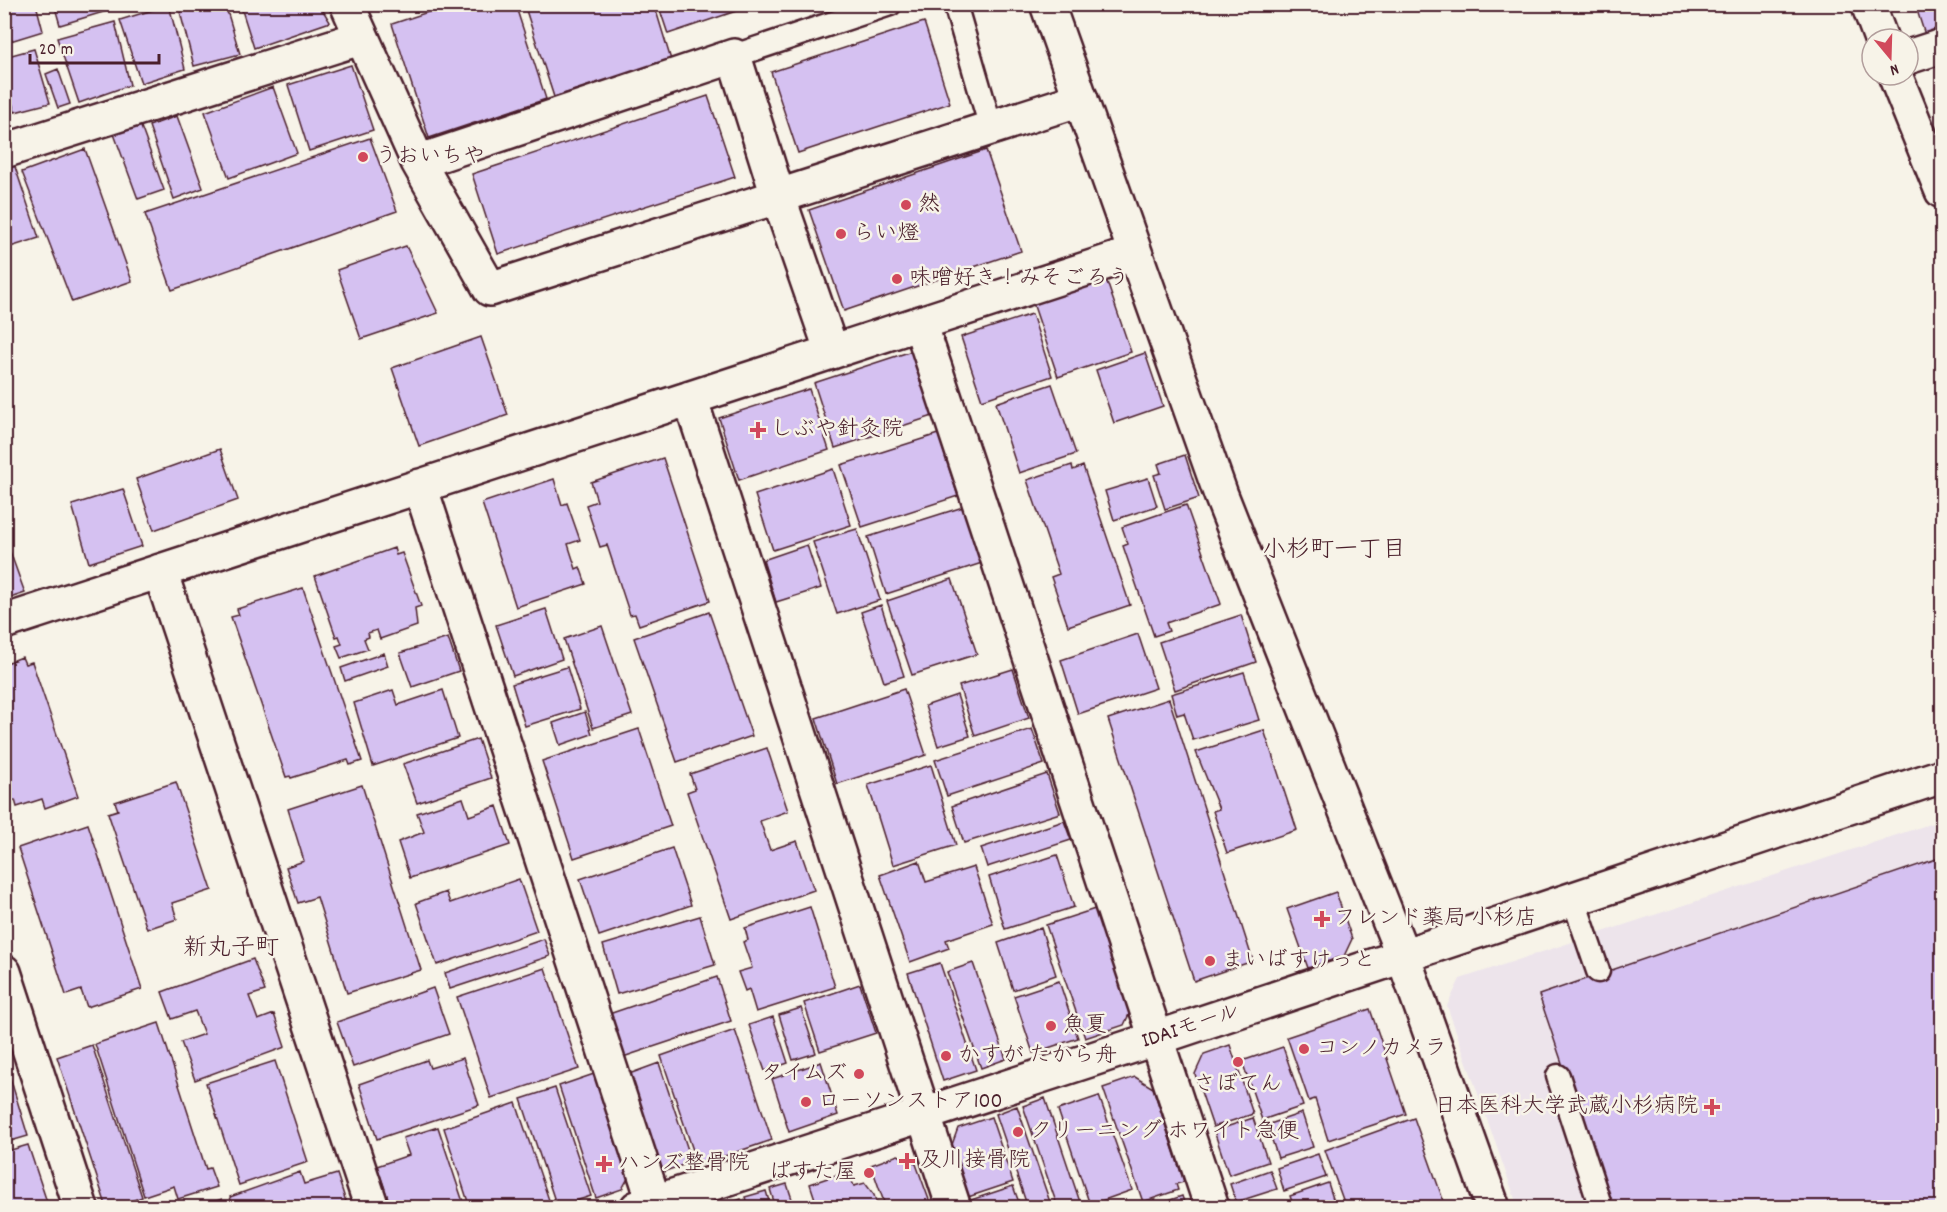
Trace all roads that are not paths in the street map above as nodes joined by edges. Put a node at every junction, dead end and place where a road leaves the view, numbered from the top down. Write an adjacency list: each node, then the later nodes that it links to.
1 (890, 4): 9 (lane)
2 (955, 4): 12 (lane)
3 (1047, 4): 11 (street)
4 (1868, 4): 6 (street)
5 (356, 14): 13 (street); 14 (street)
6 (1877, 27)
7 (1942, 46): 8 (street)
8 (1920, 53)
9 (734, 56): 14 (street); 16 (street)
10 (1900, 87): 15 (street)
11 (1081, 99): 12 (street); 17 (street)
12 (991, 128): 16 (street)
13 (4, 151)
14 (418, 162): 16 (street)
15 (1942, 191)
16 (778, 196): 19 (street)
17 (1136, 253): 18 (street); 26 (street)
18 (920, 323): 19 (street); 29 (street)
19 (832, 352): 20 (street)
20 (690, 398): 21 (street); 31 (street)
21 (420, 486): 22 (street); 32 (street)
22 (160, 571): 23 (street); 34 (street)
23 (4, 622)
24 (1942, 776): 25 (street, IDAIモール)
25 (1573, 898): 26 (street, IDAIモール); 27 (lane)
26 (1402, 956): 29 (street, IDAIモール); 37 (street)
27 (1598, 971)
28 (4, 972): 33 (street)
29 (1157, 1038): 31 (street, IDAIモール); 36 (street)
30 (1558, 1076): 38 (lane)
31 (924, 1114): 32 (street, IDAIモール); 35 (street)
32 (649, 1206)
33 (81, 1208)
34 (372, 1208)
35 (954, 1208)
36 (1212, 1208)
37 (1493, 1208)
38 (1601, 1208)

